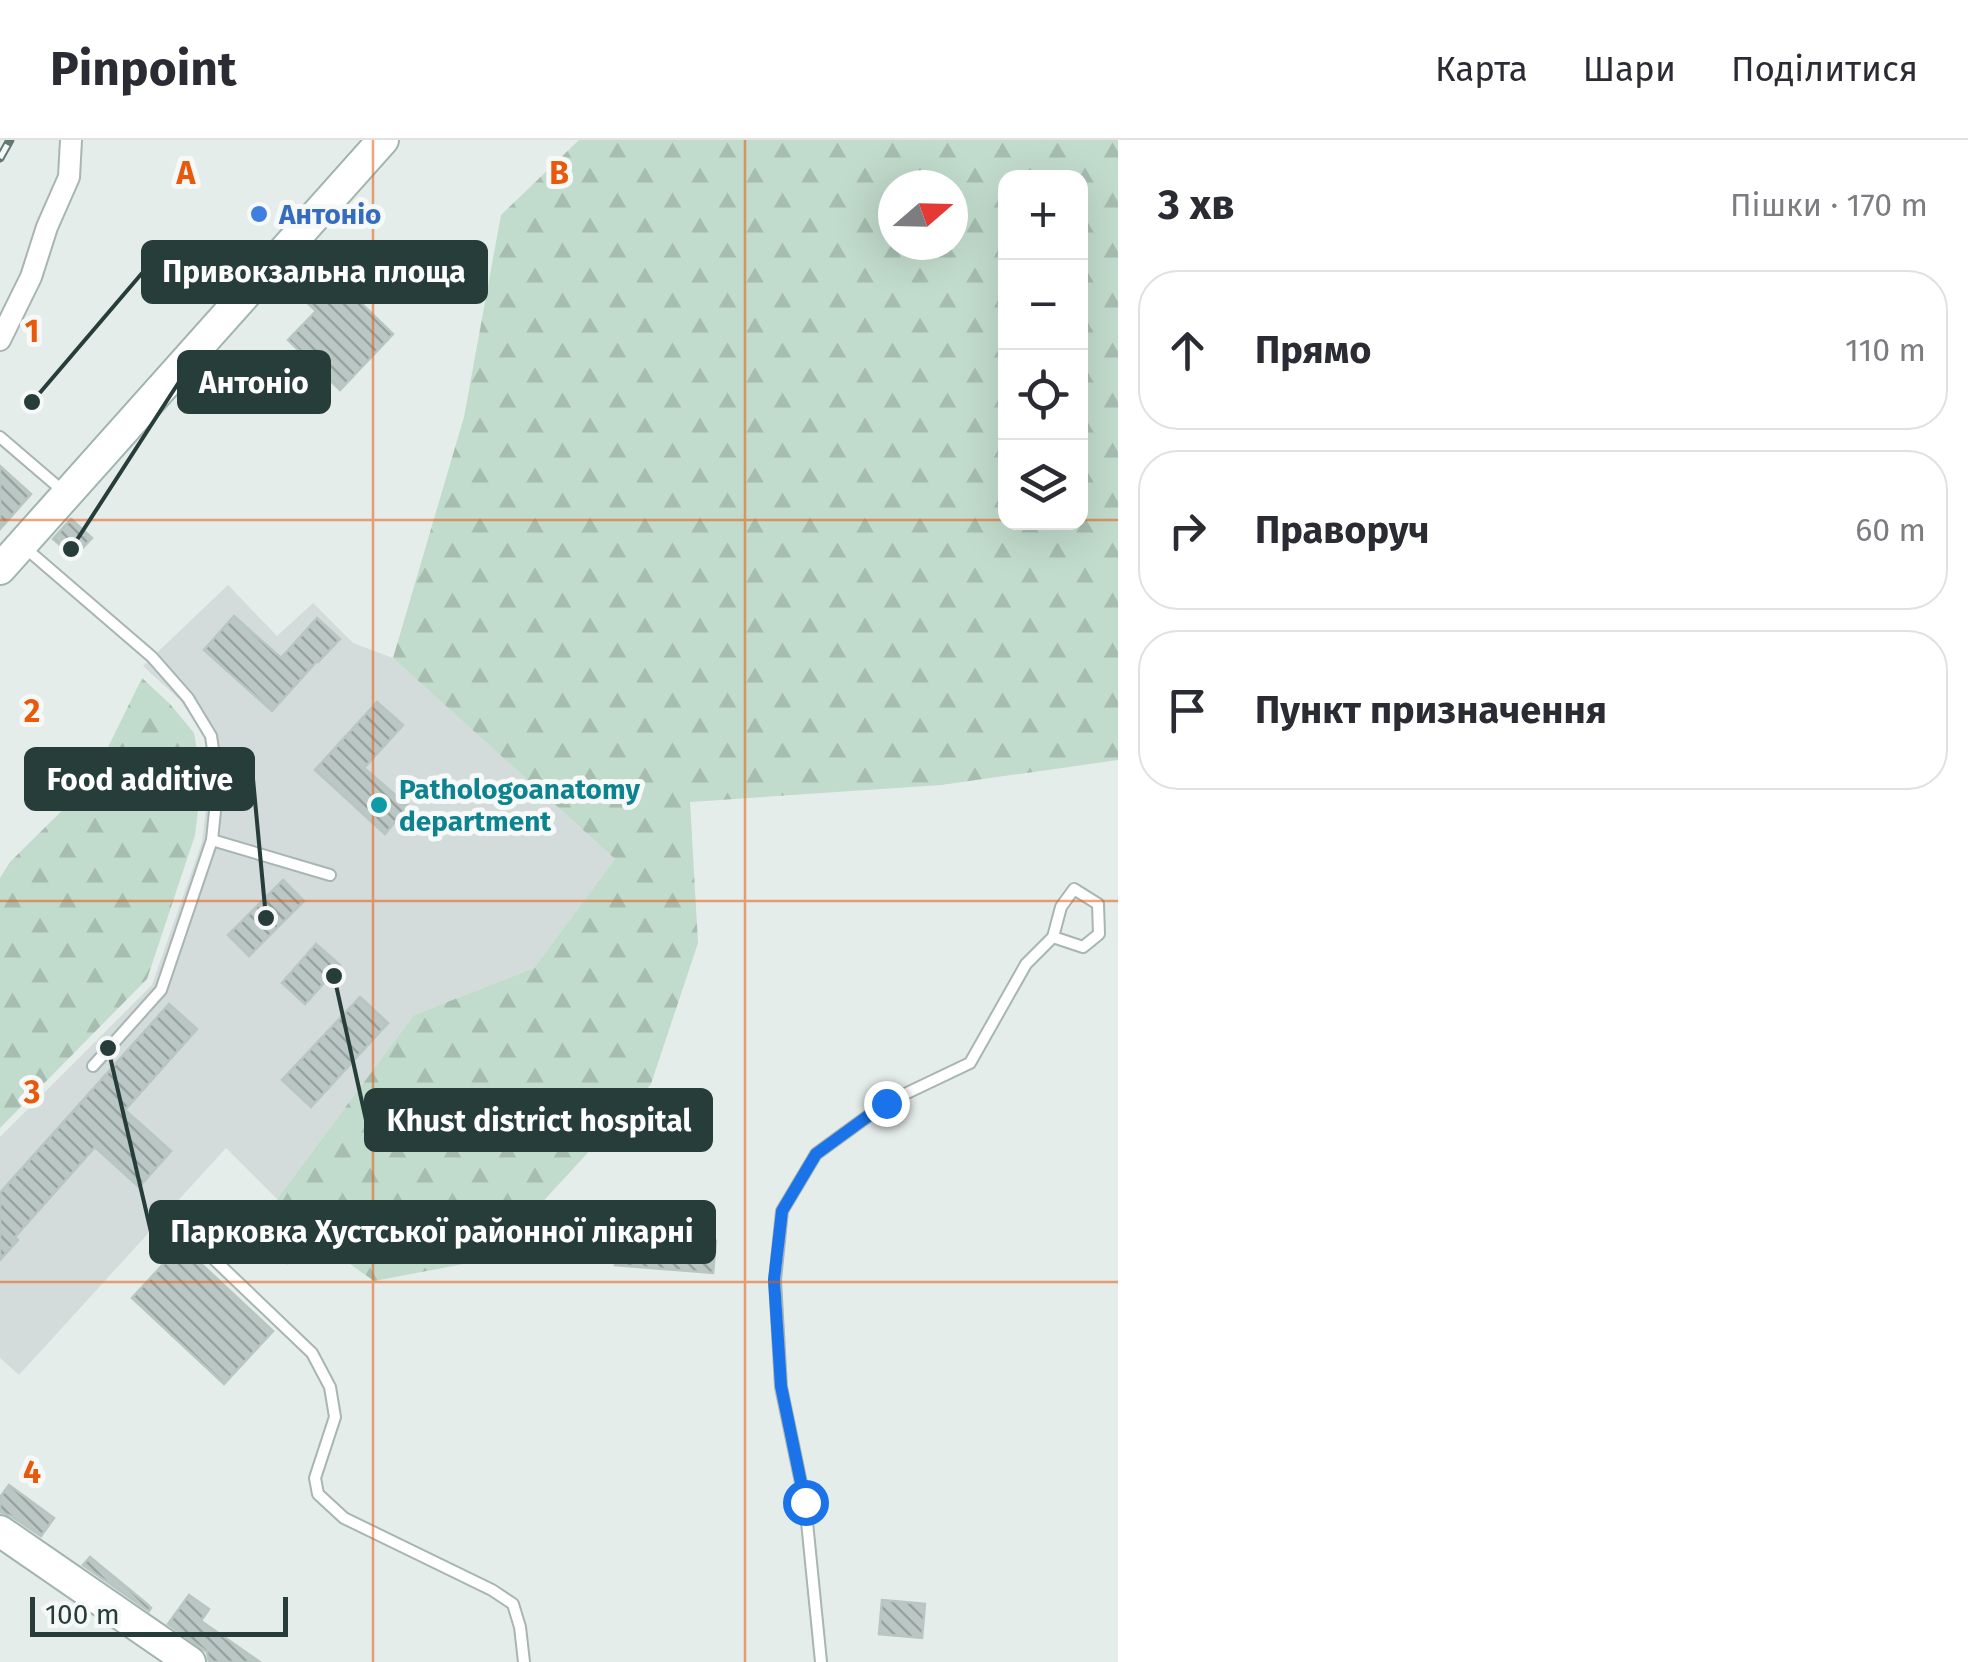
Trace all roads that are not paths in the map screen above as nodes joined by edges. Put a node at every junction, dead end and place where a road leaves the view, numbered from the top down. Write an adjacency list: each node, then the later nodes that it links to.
1 (72, 140): 3 (street)
2 (383, 140): 5 (main road)
3 (0, 340)
4 (0, 437): 5 (lane)
5 (67, 494): 6 (main road)
6 (22, 545): 7 (main road); 8 (lane)
7 (0, 569)
8 (212, 840): 9 (lane); 11 (lane)
9 (330, 875)
10 (1053, 937): 10 (lane); 16 (lane)
11 (93, 1066)
12 (199, 1246): 15 (lane)
13 (0, 1530): 14 (main road)
14 (190, 1662)
15 (524, 1662)
16 (822, 1662)

